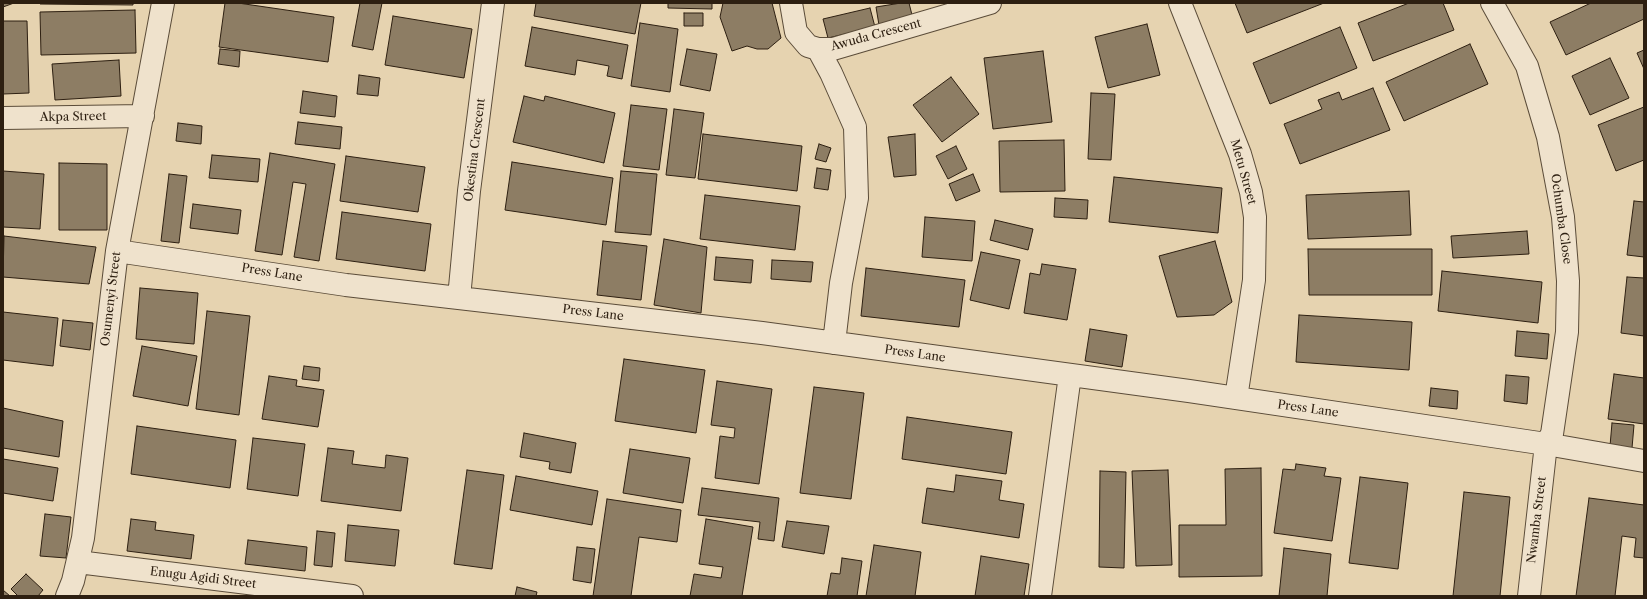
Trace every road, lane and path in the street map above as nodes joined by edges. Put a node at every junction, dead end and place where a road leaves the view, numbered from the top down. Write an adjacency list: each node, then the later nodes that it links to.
1 (163, 3): 8 (street, Osumenyi Street)
2 (493, 3): 11 (street, Okestina Crescent)
3 (791, 3): 7 (street, Awuda Crescent)
4 (990, 3): 7 (street, Awuda Crescent)
5 (1180, 3): 14 (street, Metu Street)
6 (1492, 3): 15 (street, Ochumba Close)
7 (818, 49): 12 (street)
8 (143, 116): 9 (street, Akpa Street); 10 (street, Osumenyi Street)
9 (3, 118)
10 (117, 250): 11 (street, Press Lane); 17 (street, Osumenyi Street)
11 (459, 298): 12 (street, Press Lane)
12 (834, 343): 13 (street, Press Lane)
13 (1070, 375): 14 (street, Press Lane); 20 (street)
14 (1236, 398): 15 (street, Press Lane)
15 (1546, 444): 16 (street, Press Lane); 21 (street, Nwamba Street)
16 (1644, 461)
17 (78, 562): 18 (street, Osumenyi Street); 19 (street, Enugu Agidi Street)
18 (67, 596)
19 (352, 596)
20 (1040, 596)
21 (1529, 596)

